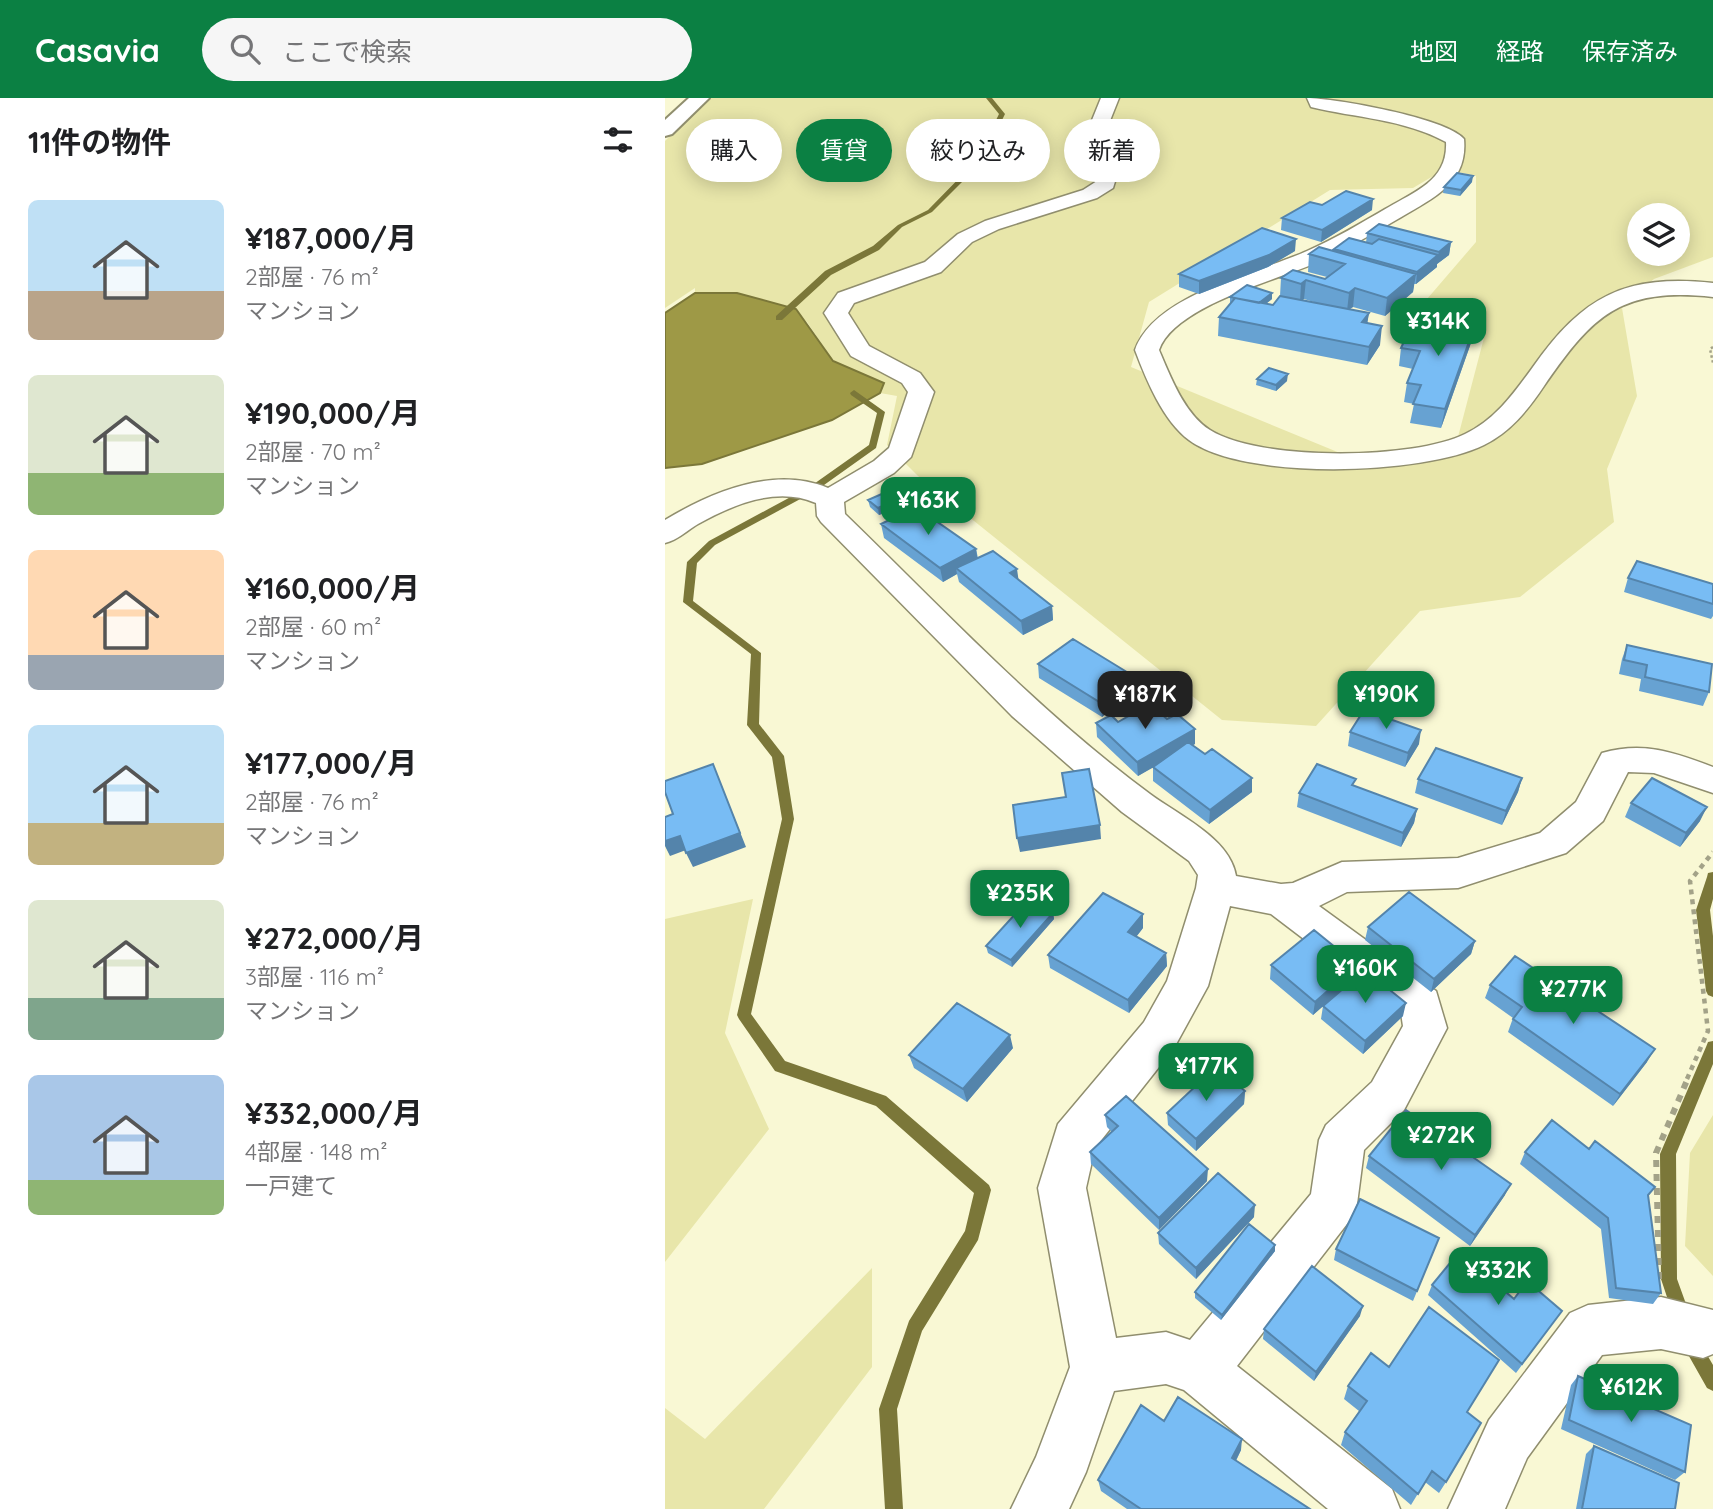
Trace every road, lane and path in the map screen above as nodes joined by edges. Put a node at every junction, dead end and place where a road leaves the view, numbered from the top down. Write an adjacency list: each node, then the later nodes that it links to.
1 (700, 98): 4 (street)
2 (1110, 98): 8 (street)
3 (1316, 98): 5 (street)
4 (665, 130)
5 (1713, 290)
6 (1713, 347): 7 (path)
7 (1713, 363)
8 (818, 494): 9 (street); 12 (street)
9 (665, 534)
10 (1713, 780): 13 (street)
11 (1713, 852): 14 (path)
12 (1216, 888): 13 (street); 15 (street)
13 (1281, 900): 16 (street)
14 (1682, 1328): 19 (street)
15 (1096, 1367): 16 (street); 17 (street)
16 (1200, 1370): 18 (street)
17 (1039, 1509)
18 (1371, 1509)
19 (1476, 1509)

